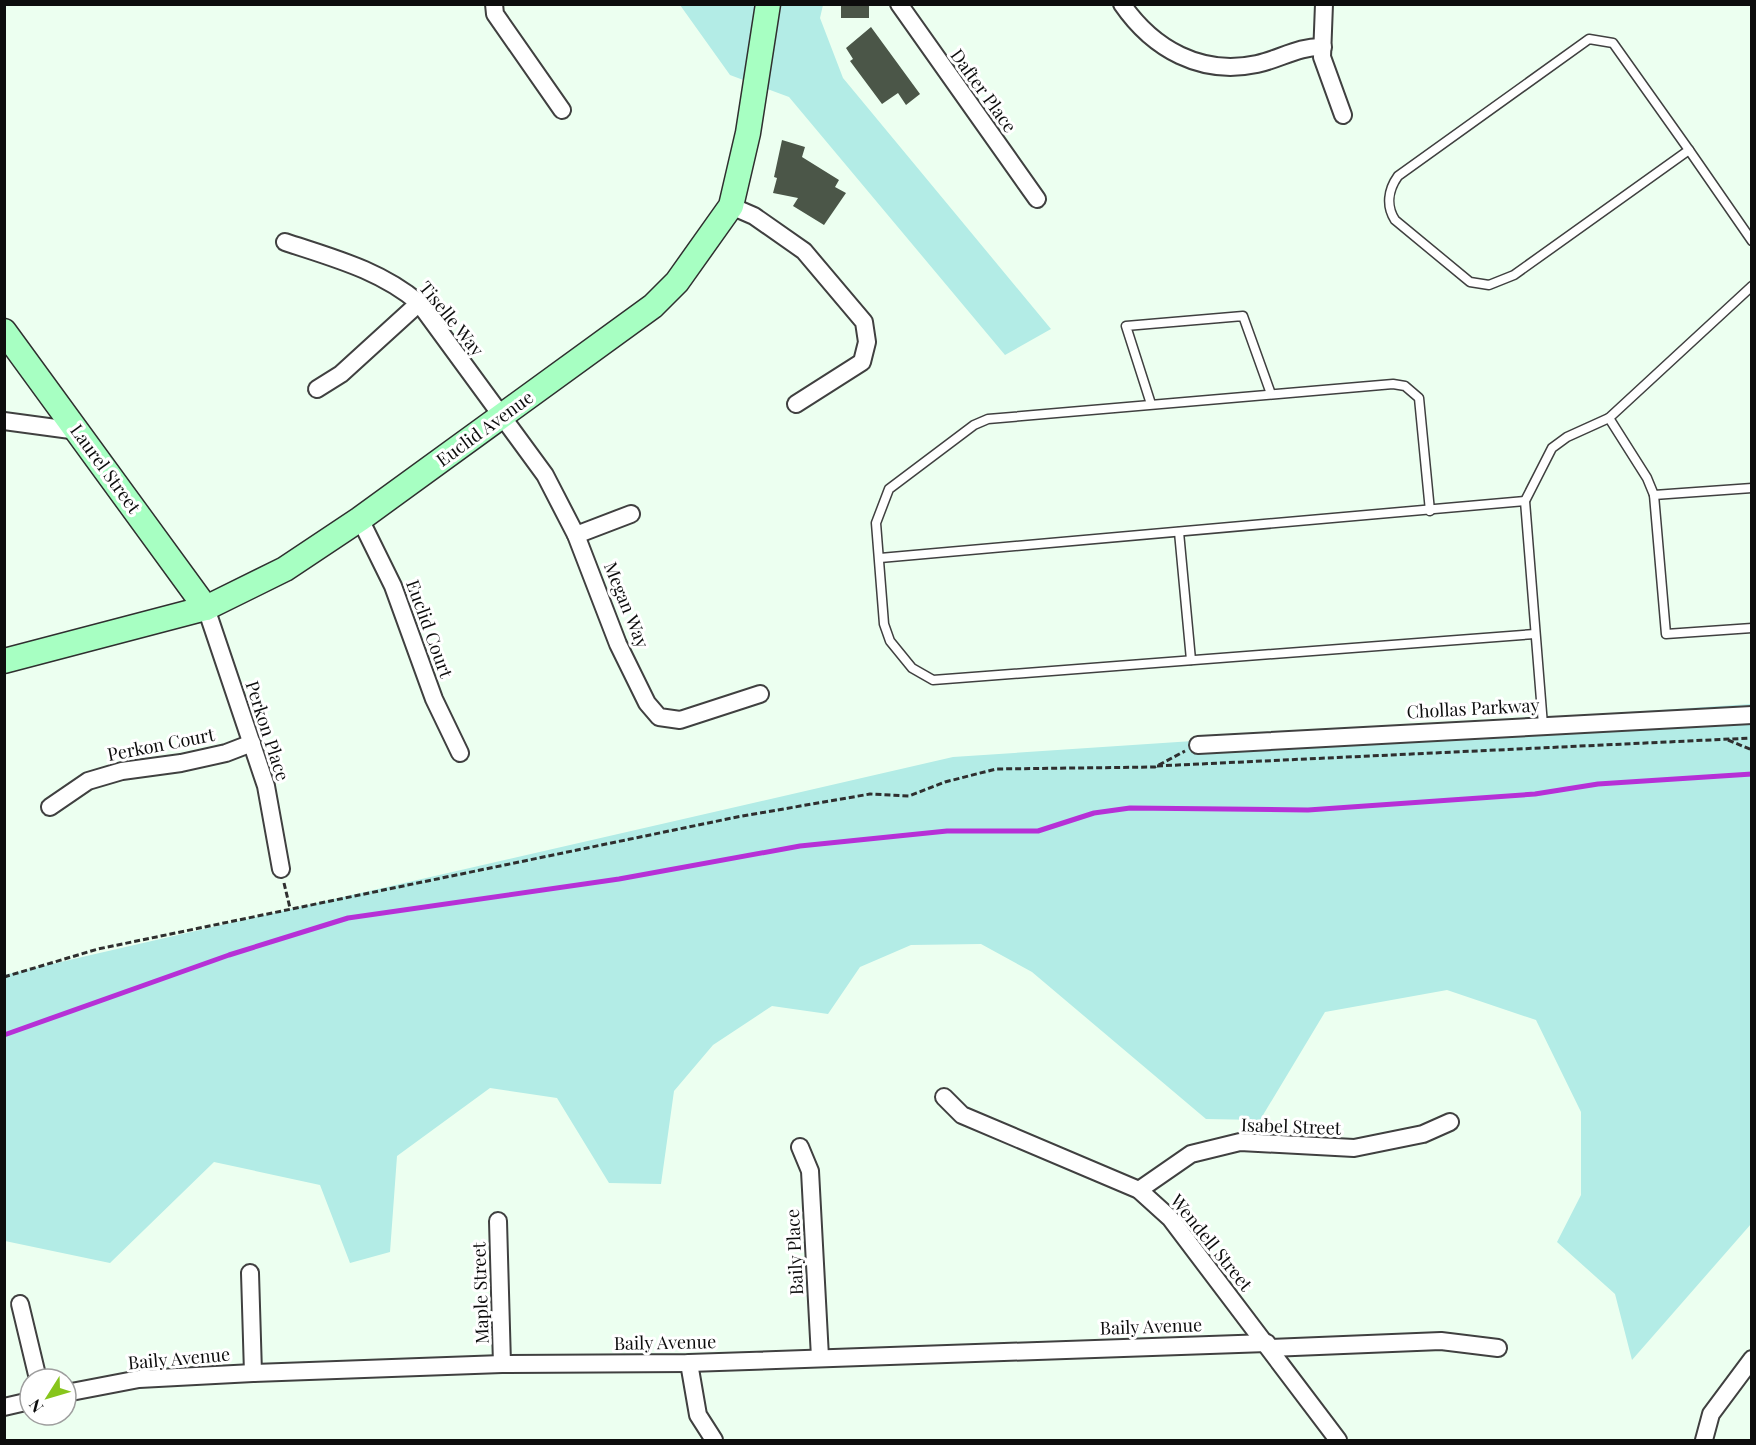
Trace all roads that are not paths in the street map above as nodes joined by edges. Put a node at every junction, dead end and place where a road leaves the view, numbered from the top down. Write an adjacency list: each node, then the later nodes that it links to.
1 (494, 4): 7 (street)
2 (768, 4): 11 (main road, Euclid Avenue)
3 (899, 4): 10 (street, Dafter Place)
4 (1122, 4): 6 (street)
5 (1324, 4): 6 (street)
6 (1323, 46): 8 (street)
7 (562, 110)
8 (1343, 115)
9 (1689, 150): 9 (lane); 12 (lane)
10 (1037, 199)
11 (731, 206): 19 (street); 21 (main road, Euclid Avenue)
12 (1752, 241)
13 (285, 242): 15 (street, Tiselle Way)
14 (1752, 286): 22 (lane)
15 (419, 303): 17 (street); 21 (street, Tiselle Way)
16 (4, 331): 24 (main road, Laurel Street)
17 (317, 389)
18 (1271, 394): 20 (lane); 20 (lane); 28 (lane)
19 (796, 404)
20 (1151, 404): 33 (lane)
21 (503, 417): 30 (main road, Euclid Avenue); 32 (street, Megan Way)
22 (1609, 418): 26 (lane); 27 (lane)
23 (4, 421): 24 (street)
24 (78, 431): 34 (main road, Laurel Street)
25 (1752, 488): 26 (lane)
26 (1654, 495): 35 (lane)
27 (1526, 501): 28 (lane); 36 (lane)
28 (1430, 511): 31 (lane)
29 (631, 514): 32 (street)
30 (360, 519): 34 (main road, Euclid Avenue); 44 (street, Euclid Court)
31 (1179, 532): 33 (lane); 37 (lane)
32 (576, 535): 39 (street, Megan Way)
33 (880, 558): 37 (lane)
34 (206, 608): 38 (main road, Euclid Avenue); 42 (street, Perkon Place)
35 (1752, 628)
36 (1535, 634): 37 (lane); 41 (lane)
37 (1191, 660)
38 (4, 661)
39 (760, 694)
40 (1752, 715): 41 (street, Chollas Parkway)
41 (1543, 725): 43 (street, Chollas Parkway)
42 (252, 743): 45 (street, Perkon Court); 46 (street, Perkon Place)
43 (1198, 745)
44 (460, 753)
45 (50, 807)
46 (281, 869)
47 (944, 1097): 50 (street, Wendell Street)
48 (1450, 1122): 50 (street, Isabel Street)
49 (800, 1147): 56 (street, Baily Place)
50 (1139, 1190): 54 (street, Wendell Street)
51 (498, 1221): 59 (street, Maple Street)
52 (250, 1274): 61 (street)
53 (20, 1304): 60 (street)
54 (1268, 1346): 55 (street, Baily Avenue); 56 (street, Baily Avenue); 64 (street, Wendell Street)
55 (1498, 1348)
56 (820, 1357): 58 (street, Baily Avenue)
57 (1752, 1359): 65 (street)
58 (689, 1363): 59 (street, Baily Avenue); 63 (street)
59 (502, 1364): 61 (street, Baily Avenue)
60 (35, 1367)
61 (253, 1372): 62 (street, Baily Avenue)
62 (78, 1391)
63 (714, 1440)
64 (1338, 1440)
65 (1704, 1440)

